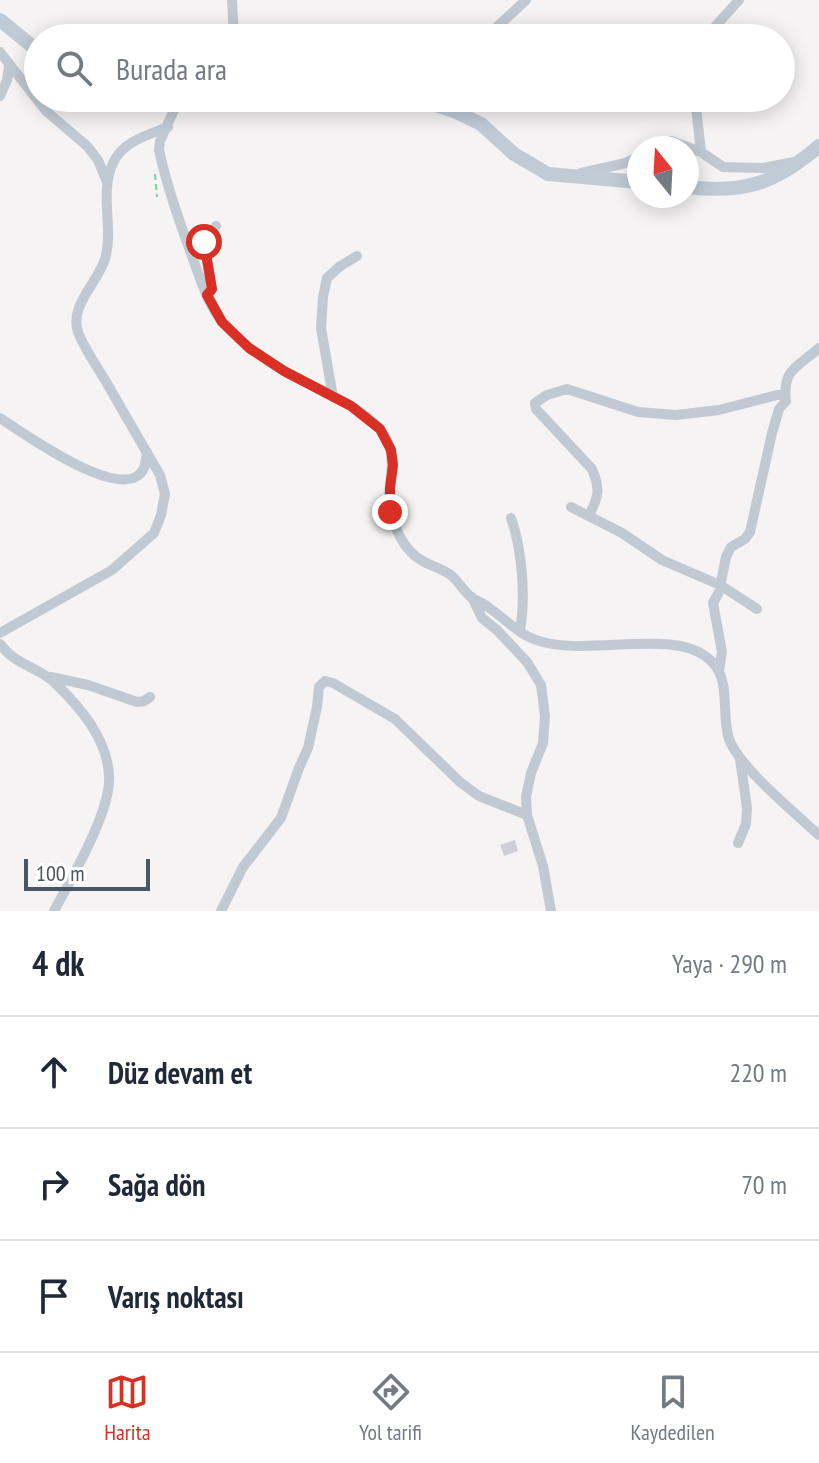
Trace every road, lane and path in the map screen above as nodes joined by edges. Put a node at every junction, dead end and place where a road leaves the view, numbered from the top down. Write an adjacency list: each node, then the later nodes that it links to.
1 (232, 0): 5 (street)
2 (526, 0): 6 (street)
3 (739, 0): 7 (street)
4 (0, 20): 8 (street)
5 (233, 24)
6 (500, 24)
7 (717, 24)
8 (24, 40)
9 (0, 52): 10 (street)
10 (9, 66): 11 (street); 12 (street)
11 (24, 84)
12 (0, 96)
13 (47, 112): 24 (street)
14 (171, 112): 17 (street)
15 (456, 112): 22 (street)
16 (697, 112): 19 (street)
17 (168, 127): 24 (street); 28 (street)
18 (819, 146): 20 (street)
19 (701, 152): 20 (street)
20 (803, 160): 25 (street)
21 (627, 162): 22 (street)
22 (571, 176): 23 (street)
23 (627, 181)
24 (108, 182): 33 (street)
25 (699, 189)
26 (216, 226): 28 (street)
27 (357, 256): 31 (street)
28 (207, 295): 31 (street)
29 (819, 348): 30 (street)
30 (785, 393): 35 (street); 37 (street)
31 (333, 397): 38 (street)
32 (0, 418): 33 (street)
33 (147, 452): 41 (street)
34 (571, 507): 35 (street)
35 (589, 516): 37 (street)
36 (511, 518): 40 (street)
37 (720, 585): 39 (street); 43 (street)
38 (472, 597): 40 (street); 47 (street)
39 (757, 609)
40 (520, 630): 43 (street)
41 (0, 633)
42 (0, 644): 44 (street)
43 (718, 673): 46 (street)
44 (49, 677): 45 (street); 50 (street)
45 (150, 697)
46 (740, 757): 48 (street); 49 (street)
47 (527, 815): 51 (street); 52 (street)
48 (819, 835)
49 (738, 843)
50 (54, 911)
51 (221, 911)
52 (551, 911)

